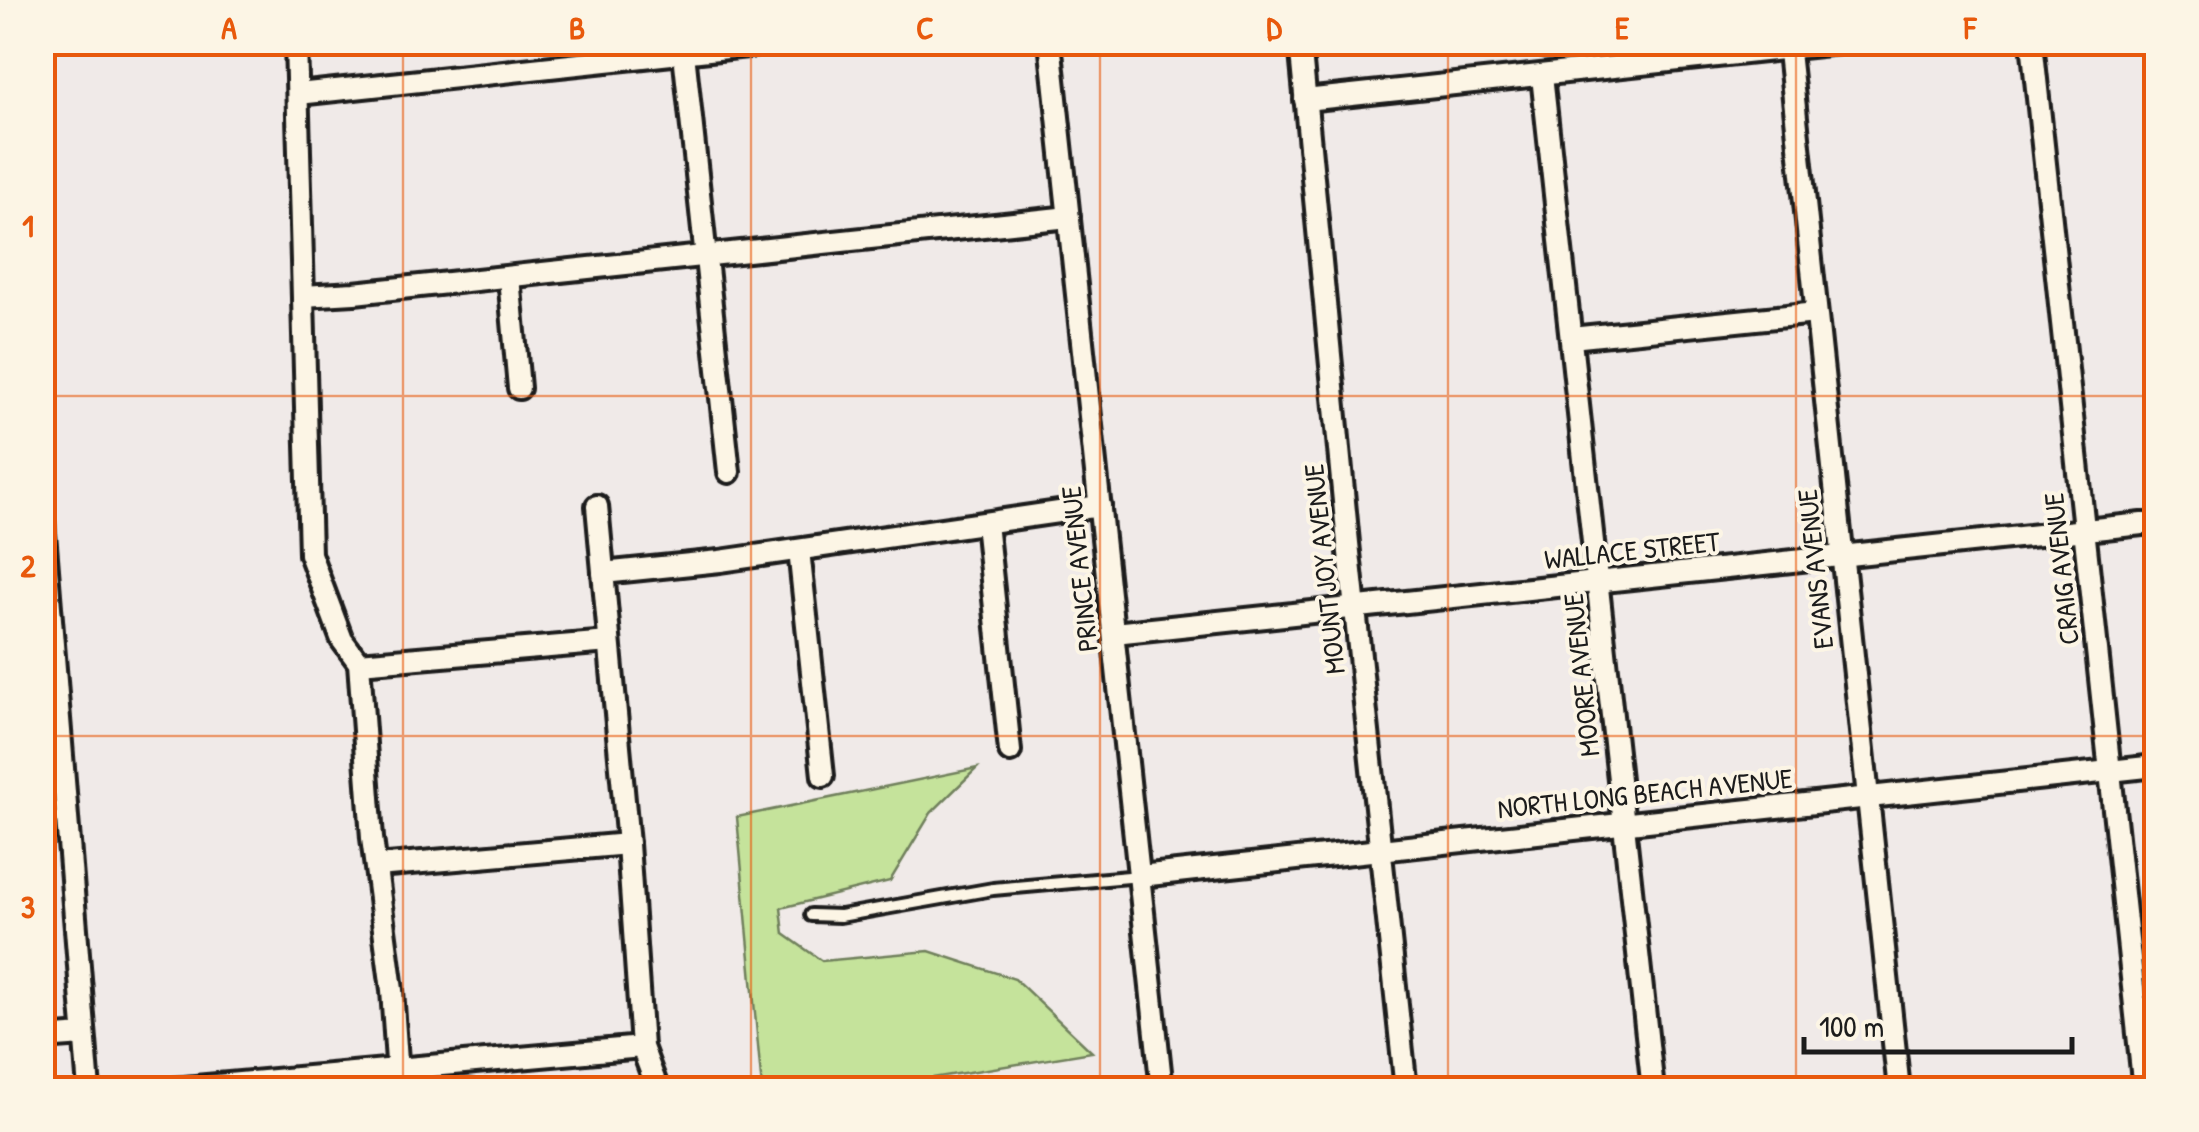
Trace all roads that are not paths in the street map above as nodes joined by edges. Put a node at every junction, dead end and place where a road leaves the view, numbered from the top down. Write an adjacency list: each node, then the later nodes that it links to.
1 (296, 42): 10 (street)
2 (785, 42): 8 (street)
3 (1050, 42): 12 (street, PRINCE AVENUE)
4 (1300, 42): 11 (street, MOUNT JOY AVENUE)
5 (1848, 42): 7 (street)
6 (2032, 42): 25 (street, CRAIG AVENUE)
7 (1788, 46): 9 (street); 16 (street, EVANS AVENUE)
8 (683, 48): 10 (street); 13 (street)
9 (1542, 76): 11 (street); 17 (street, MOORE AVENUE)
10 (298, 94): 15 (street)
11 (1306, 100): 30 (street, MOUNT JOY AVENUE)
12 (1069, 217): 13 (street); 21 (street, PRINCE AVENUE)
13 (705, 256): 14 (street); 19 (street)
14 (509, 277): 15 (street); 18 (street)
15 (303, 296): 33 (street)
16 (1816, 313): 17 (street); 27 (street, EVANS AVENUE)
17 (1570, 338): 29 (street, MOORE AVENUE)
18 (519, 388)
19 (729, 472)
20 (597, 506): 28 (street)
21 (1100, 506): 23 (street); 31 (street, PRINCE AVENUE)
22 (42, 508): 46 (street)
23 (986, 523): 26 (street); 34 (street)
24 (2156, 524): 25 (street, WALLACE STREET)
25 (2084, 530): 27 (street, WALLACE STREET); 36 (street, CRAIG AVENUE)
26 (798, 550): 28 (street); 37 (street)
27 (1842, 555): 29 (street, WALLACE STREET); 38 (street, EVANS AVENUE)
28 (603, 573): 32 (street)
29 (1598, 581): 30 (street, WALLACE STREET); 39 (street, MOORE AVENUE)
30 (1356, 607): 31 (street, WALLACE STREET); 41 (street, MOUNT JOY AVENUE)
31 (1114, 633): 43 (street, PRINCE AVENUE)
32 (609, 642): 33 (street); 40 (street)
33 (359, 663): 42 (street)
34 (1010, 751)
35 (2156, 766): 36 (street, NORTH LONG BEACH AVENUE)
36 (2111, 771): 38 (street, NORTH LONG BEACH AVENUE); 45 (street, CRAIG AVENUE)
37 (823, 776)
38 (1868, 797): 39 (street, NORTH LONG BEACH AVENUE); 56 (street, EVANS AVENUE)
39 (1625, 824): 41 (street, NORTH LONG BEACH AVENUE); 55 (street, MOORE AVENUE)
40 (628, 844): 42 (street); 48 (street)
41 (1382, 850): 43 (street, NORTH LONG BEACH AVENUE); 54 (street, MOUNT JOY AVENUE)
42 (377, 866): 49 (street)
43 (1140, 876): 44 (lane); 53 (street, PRINCE AVENUE)
44 (811, 915)
45 (2146, 1012): 57 (street, CRAIG AVENUE)
46 (84, 1035): 47 (street); 50 (street)
47 (42, 1038)
48 (642, 1048): 49 (street); 52 (street)
49 (398, 1080): 51 (street)
50 (88, 1090)
51 (162, 1090)
52 (658, 1090)
53 (1162, 1090)
54 (1406, 1090)
55 (1653, 1090)
56 (1899, 1090)
57 (2144, 1090)

